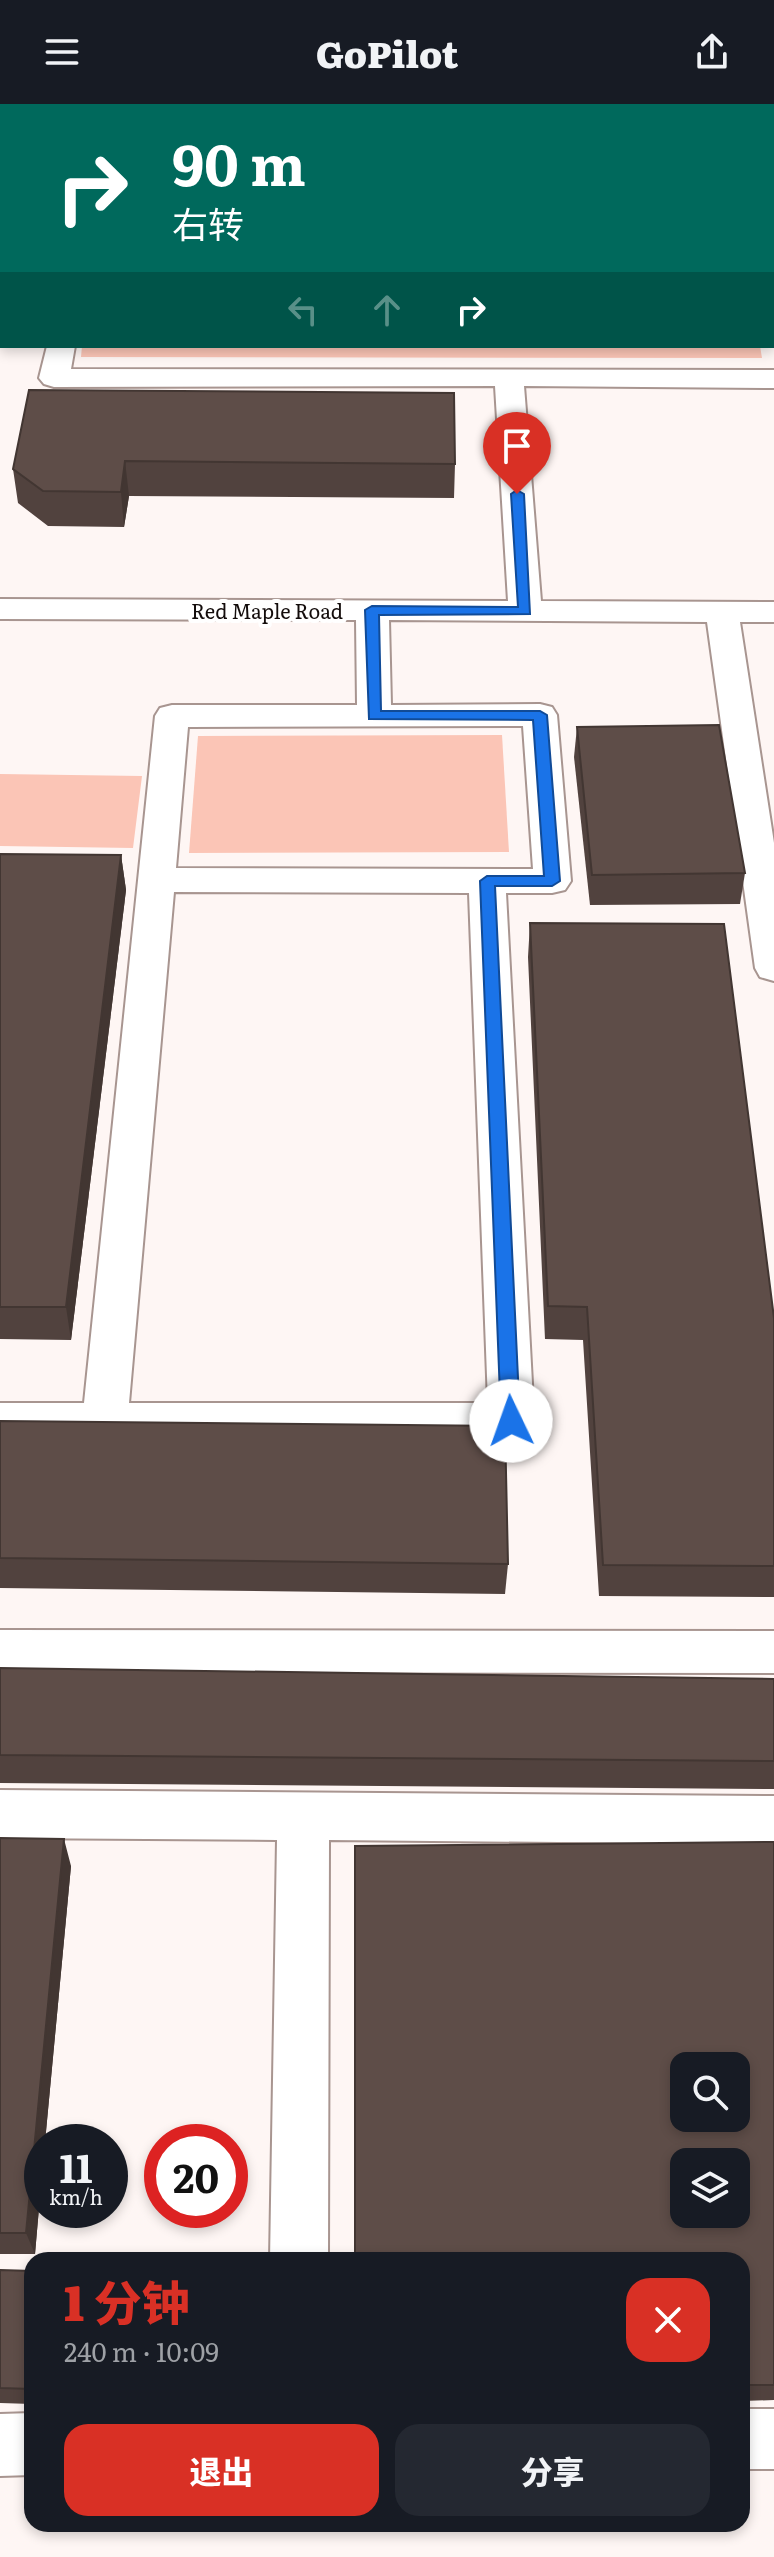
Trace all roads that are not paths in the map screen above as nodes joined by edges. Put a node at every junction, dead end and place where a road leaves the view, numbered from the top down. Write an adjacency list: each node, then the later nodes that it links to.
1 (61, 348): 2 (street)
2 (509, 377): 3 (street); 6 (street)
3 (774, 379)
4 (0, 609): 5 (street, Red Maple Road)
5 (372, 610): 6 (street, Red Maple Road); 9 (street)
6 (525, 611): 7 (street, Red Maple Road)
7 (722, 612): 8 (street, Red Maple Road); 12 (street)
8 (774, 612)
9 (374, 716): 10 (street); 11 (street)
10 (156, 880): 11 (street); 13 (street)
11 (487, 881): 13 (street)
12 (774, 968)
13 (105, 1420): 14 (street)
14 (0, 1421)
15 (0, 1651): 16 (street)
16 (774, 1652)
17 (0, 1814): 18 (street)
18 (303, 1816): 19 (street); 20 (street)
19 (774, 1820)
20 (299, 2252)
21 (750, 2439): 22 (street)
22 (774, 2439)
23 (24, 2444): 24 (street)
24 (0, 2445)

